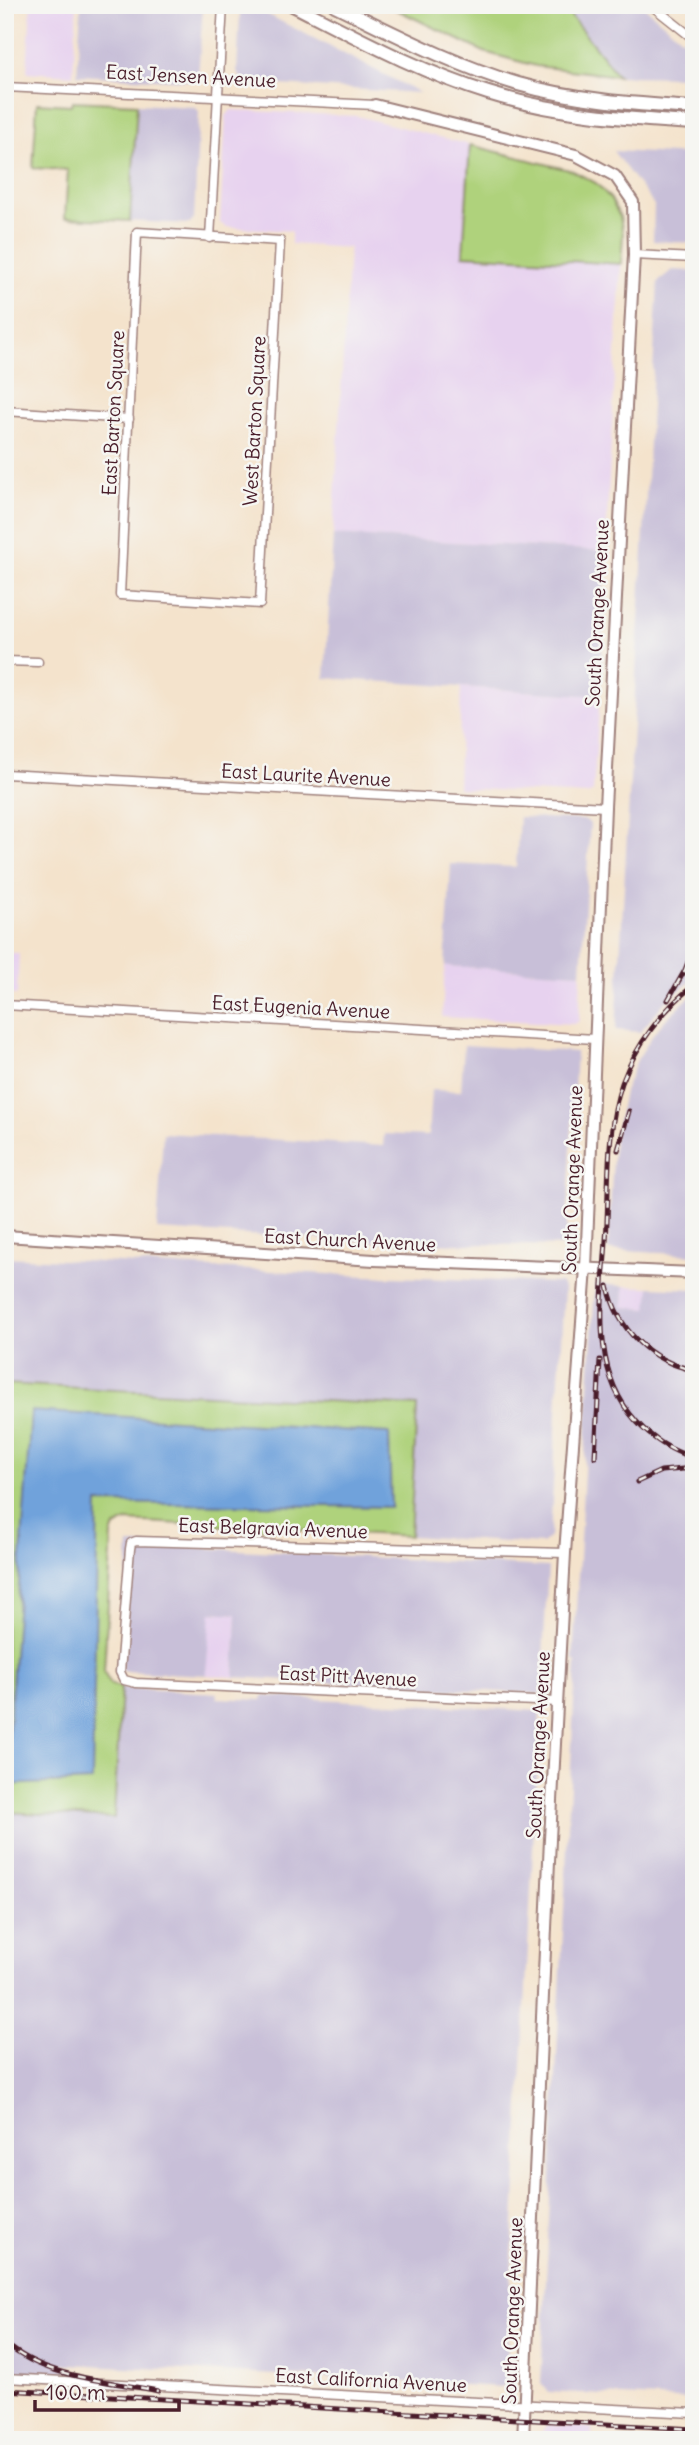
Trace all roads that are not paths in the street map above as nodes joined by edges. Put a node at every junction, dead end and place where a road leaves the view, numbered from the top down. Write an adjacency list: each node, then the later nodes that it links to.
1 (223, 5): 7 (street)
2 (293, 5): 10 (main road)
3 (335, 5): 9 (main road)
4 (652, 5): 5 (street)
5 (694, 39)
6 (5, 87): 7 (street, East Jensen Avenue)
7 (218, 97): 8 (street, East Jensen Avenue); 11 (street)
8 (375, 105): 12 (street, South Orange Avenue)
9 (694, 108)
10 (694, 122)
11 (210, 238): 15 (street, East Barton Square); 16 (street, West Barton Square)
12 (634, 255): 13 (street); 20 (street, South Orange Avenue)
13 (694, 258)
14 (5, 411): 15 (street)
15 (129, 419): 16 (street, East Barton Square)
16 (120, 595)
17 (5, 662): 18 (street)
18 (38, 662)
19 (5, 774): 20 (street, East Laurite Avenue)
20 (605, 807): 22 (street, South Orange Avenue)
21 (5, 1005): 22 (street, East Eugenia Avenue)
22 (595, 1039): 24 (street, South Orange Avenue)
23 (5, 1236): 24 (street, East Church Avenue)
24 (586, 1268): 25 (street, East Church Avenue); 26 (street, South Orange Avenue)
25 (694, 1273)
26 (565, 1553): 27 (street, East Belgravia Avenue); 28 (street, South Orange Avenue)
27 (136, 1683): 28 (street, East Pitt Avenue)
28 (558, 1702): 30 (street, South Orange Avenue)
29 (5, 2378): 30 (street, East California Avenue)
30 (525, 2403): 31 (street, East California Avenue); 32 (street, South Orange Avenue)
31 (694, 2413)
32 (523, 2440)

